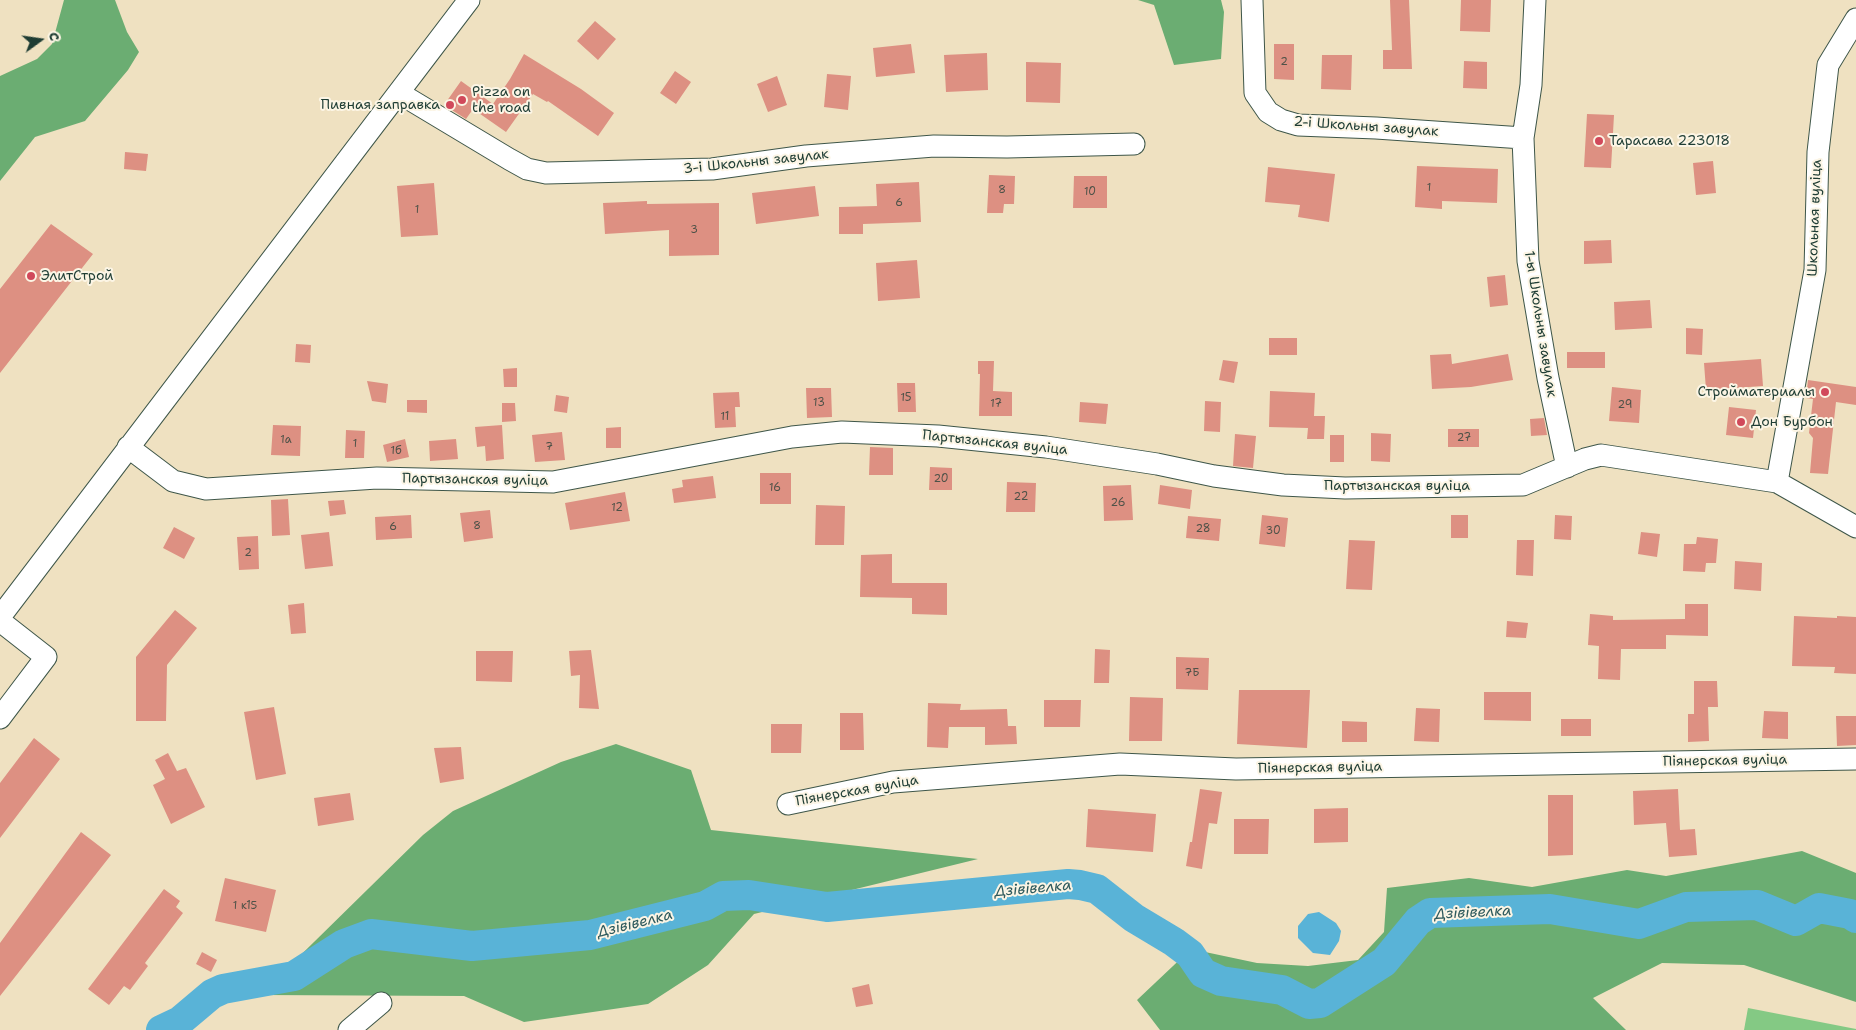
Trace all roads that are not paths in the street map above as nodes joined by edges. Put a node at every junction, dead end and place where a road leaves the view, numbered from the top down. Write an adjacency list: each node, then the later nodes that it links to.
1 (469, 0): 5 (street)
2 (1252, 0): 6 (street, 2-і Школьны завулак)
3 (1535, 0): 6 (street, 1-ы Школьны завулак)
4 (1856, 20): 10 (street, Школьная вуліца)
5 (399, 93): 7 (street, 3-і Школьны завулак); 8 (street)
6 (1523, 138): 9 (street, 1-ы Школьны завулак)
7 (1134, 144)
8 (128, 446): 9 (street, Партызанская вуліца); 12 (street)
9 (1567, 467): 10 (street, Партызанская вуліца)
10 (1777, 482): 11 (street, Партызанская вуліца)
11 (1856, 527)
12 (0, 617)
13 (0, 621): 14 (street)
14 (0, 718)
15 (1856, 759): 16 (street, Піянерская вуліца)
16 (788, 804)
17 (381, 1003): 18 (street)
18 (348, 1030)

